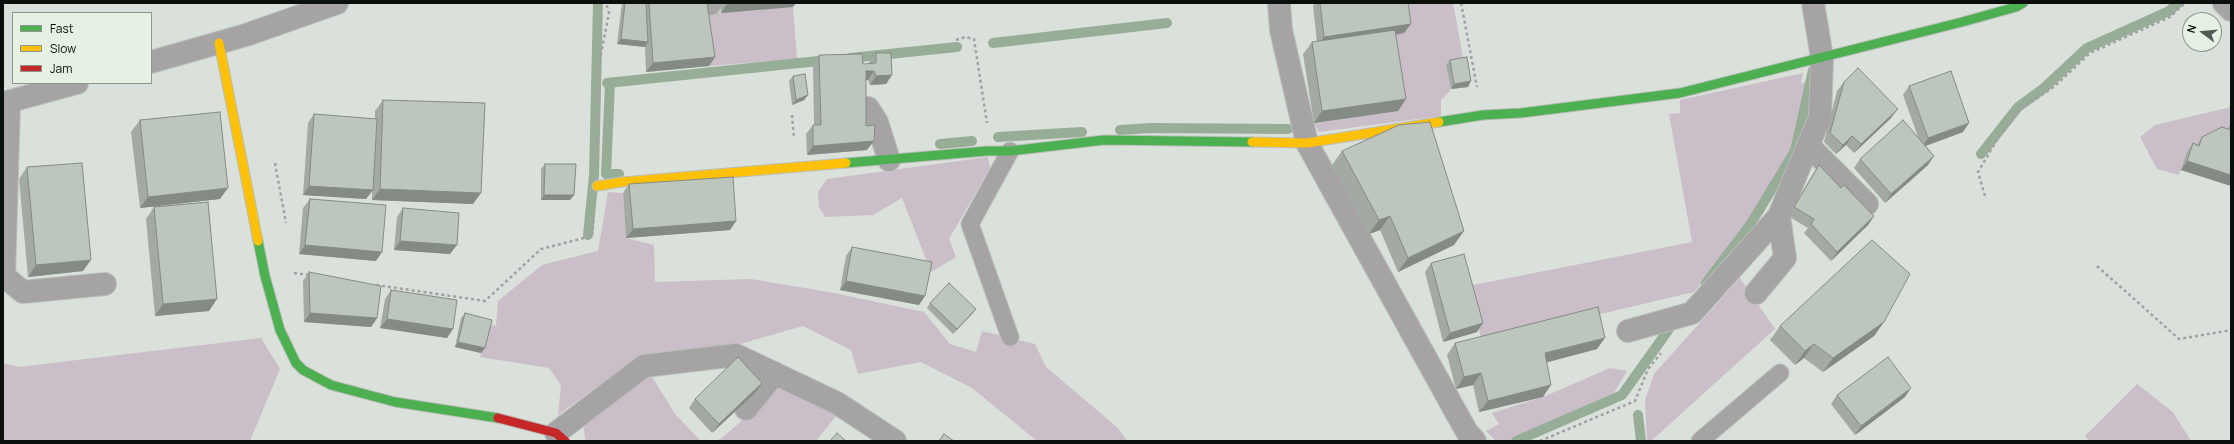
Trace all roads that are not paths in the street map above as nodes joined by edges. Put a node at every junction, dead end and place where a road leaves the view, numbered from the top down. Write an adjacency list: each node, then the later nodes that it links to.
1 (337, 3): 7 (street)
2 (1279, 3): 13 (street)
3 (1813, 3): 8 (street)
4 (2023, 3): 8 (street)
5 (2224, 3): 6 (street)
6 (2231, 10)
7 (219, 43): 9 (street); 28 (street)
8 (1822, 58): 13 (street); 14 (street)
9 (152, 62)
10 (73, 84): 11 (street)
11 (6, 103): 19 (street)
12 (868, 108): 16 (street)
13 (1307, 143): 15 (street); 30 (street)
14 (1808, 145): 18 (street); 20 (street)
15 (1010, 151): 16 (street); 24 (lane)
16 (889, 160): 17 (street)
17 (596, 186)
18 (1867, 204)
19 (4, 206): 21 (street)
20 (1779, 216): 22 (street); 23 (street)
21 (105, 284)
22 (1756, 293)
23 (1628, 331)
24 (1010, 337)
25 (775, 373): 27 (street); 28 (street); 29 (street)
26 (1780, 373): 31 (lane)
27 (746, 409)
28 (561, 437)
29 (895, 441)
30 (1475, 441)
31 (1700, 441)

